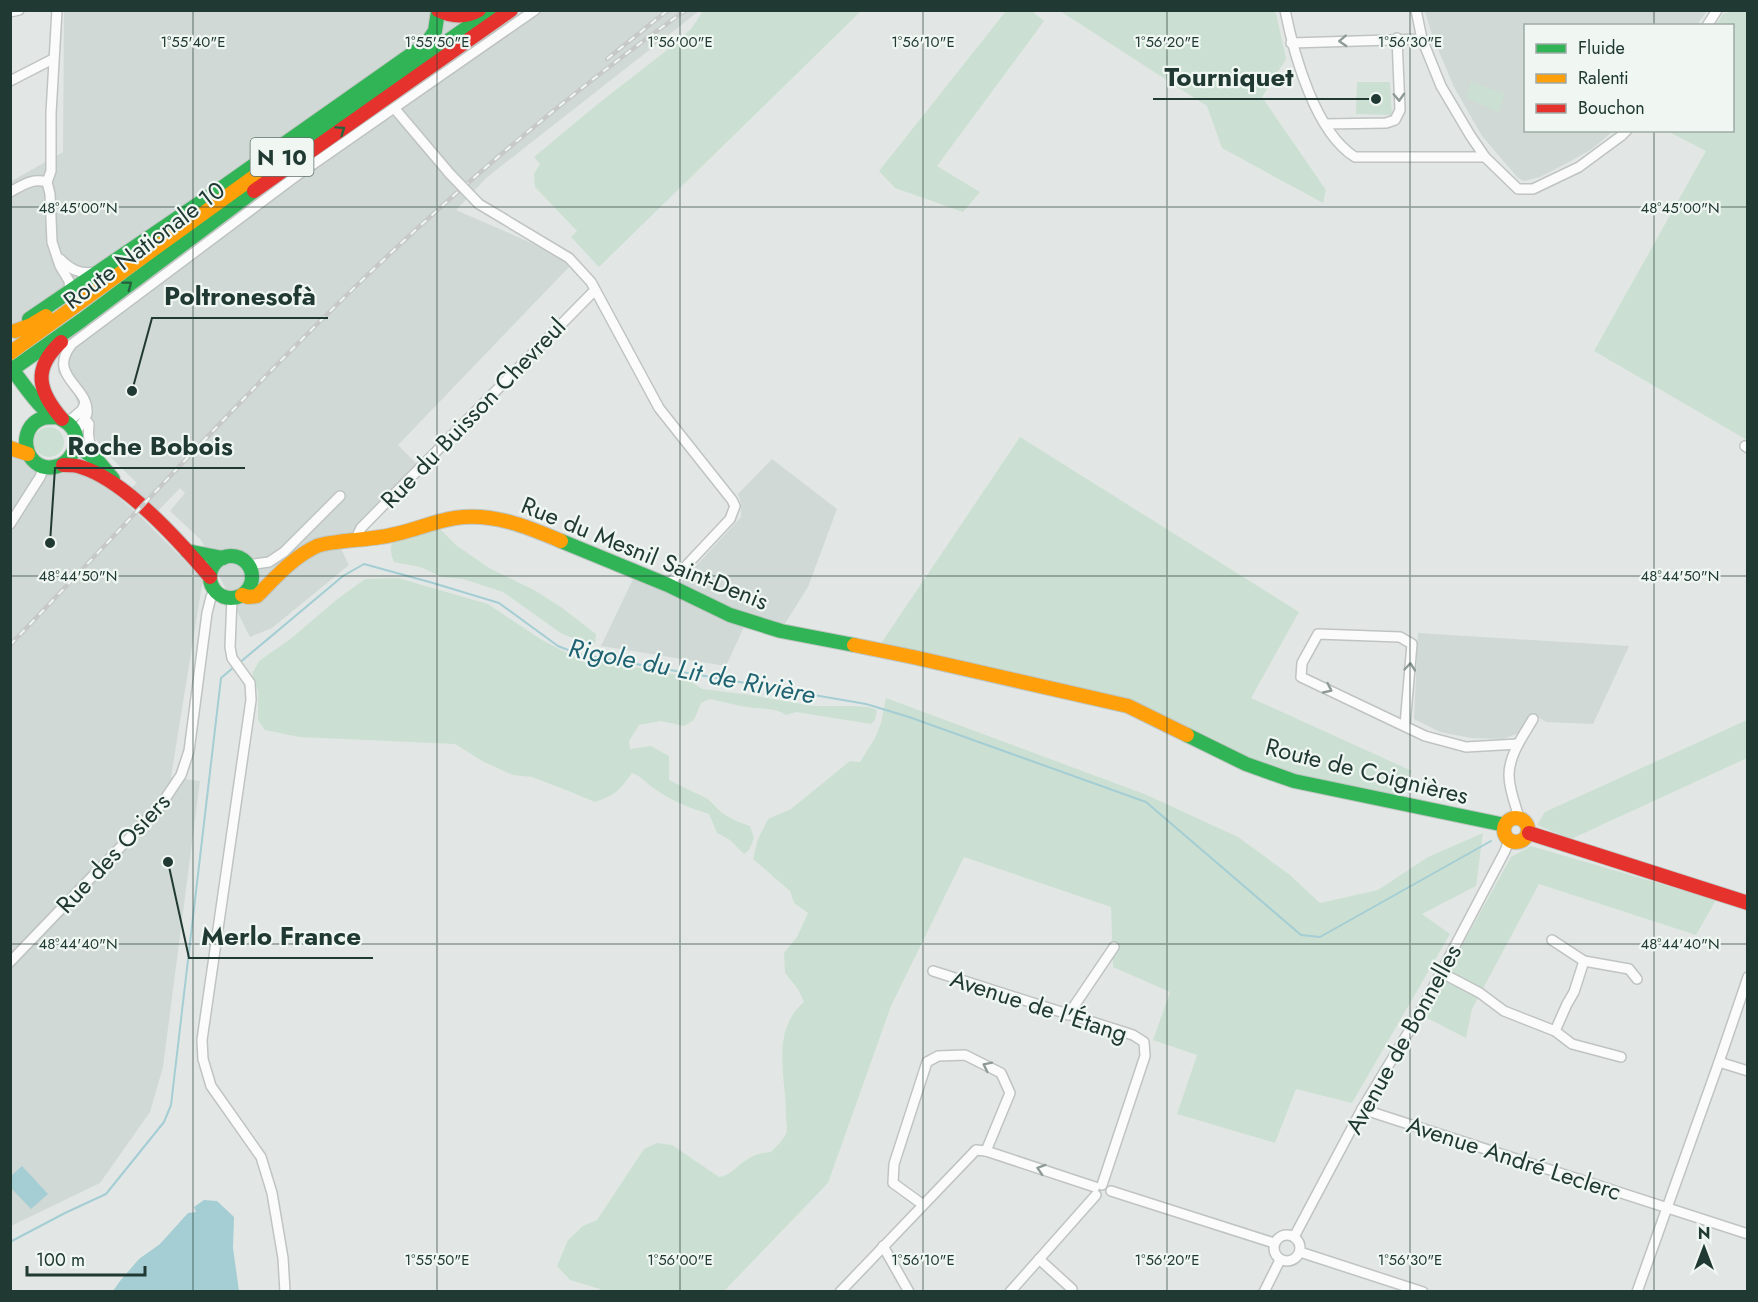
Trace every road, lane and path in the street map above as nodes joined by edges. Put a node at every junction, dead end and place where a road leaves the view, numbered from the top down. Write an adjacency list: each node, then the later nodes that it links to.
1 (19, 10): 12 (street)
2 (57, 10): 18 (street)
3 (428, 10): 17 (street)
4 (479, 10): 11 (street)
5 (492, 10): 30 (street, N 10)
6 (511, 10): 31 (street, Route Nationale 10 / N 10, one-way to 6)
7 (535, 10): 20 (street)
8 (1285, 10): 16 (street)
9 (1416, 10): 15 (street)
10 (1717, 10): 13 (street)
11 (438, 11): 17 (street)
12 (10, 12)
13 (1708, 24)
14 (1396, 38): 15 (street); 16 (street, one-way to 16); 21 (street, one-way to 21)
15 (1422, 39): 23 (street)
16 (1291, 43): 21 (street)
17 (413, 52): 27 (street)
18 (53, 58): 19 (street); 24 (street)
19 (10, 81)
20 (395, 109): 28 (street, bridge); 35 (street)
21 (1325, 124): 23 (street)
22 (1625, 132): 23 (street)
23 (1485, 157)
24 (47, 182): 25 (street); 26 (street)
25 (10, 192)
26 (57, 256): 27 (street); 29 (street)
27 (98, 272): 29 (street)
28 (595, 290): 46 (street, Rue du Buisson Chevreul); 52 (street)
29 (70, 291): 32 (street)
30 (74, 306): 32 (street); 33 (street, N 10)
31 (82, 320): 34 (street, Route Nationale 10 / N 10); 37 (street)
32 (13, 332)
33 (10, 353)
34 (11, 370): 37 (street)
35 (85, 403): 36 (street); 37 (street)
36 (85, 419): 37 (street); 40 (street)
37 (68, 426): 39 (street); 40 (street); 41 (street)
38 (10, 448): 39 (street)
39 (28, 454): 42 (street)
40 (98, 460): 43 (street)
41 (63, 465): 42 (street); 43 (street)
42 (44, 467): 45 (street)
43 (124, 491): 47 (street)
44 (340, 496): 49 (street)
45 (10, 524)
46 (358, 541): 52 (street, Rue du Mesnil Saint-Denis); 53 (street, Rue du Mesnil Saint-Denis)
47 (188, 551): 48 (street); 50 (street)
48 (223, 558): 49 (street); 50 (street)
49 (248, 565): 51 (street)
50 (210, 577): 54 (street)
51 (251, 583): 53 (street); 55 (street)
52 (668, 585): 56 (street, Rue du Mesnil Saint-Denis)
53 (268, 586): 55 (street)
54 (215, 590): 55 (street); 68 (street, Rue des Osiers)
55 (237, 597): 91 (street)
56 (913, 657): 61 (street, Route de Coignières)
57 (1533, 719): 59 (street)
58 (1405, 725): 58 (street, one-way to 58); 59 (street)
59 (1518, 744): 60 (street)
60 (1518, 817): 61 (street); 62 (street)
61 (1505, 825): 63 (street)
62 (1529, 833): 63 (street); 64 (street)
63 (1509, 840): 70 (street, Avenue de Bonnelles)
64 (1748, 903)
65 (1552, 940): 67 (street)
66 (1114, 947): 73 (street)
67 (1584, 961): 72 (street); 74 (street)
68 (10, 962)
69 (933, 971): 73 (street, Avenue de l'Étang)
70 (1442, 973): 74 (street); 78 (street, Avenue de Bonnelles)
71 (1748, 977): 76 (street)
72 (1637, 979)
73 (1068, 1016): 80 (street, Avenue de l'Étang)
74 (1555, 1031): 75 (street)
75 (1621, 1058)
76 (1719, 1062): 77 (street); 82 (street)
77 (1748, 1071)
78 (1362, 1109): 82 (street, Avenue André Leclerc); 84 (street, Avenue de Bonnelles)
79 (986, 1151): 80 (street, one-way to 79); 81 (street); 81 (street, one-way to 81)
80 (1098, 1189): 85 (street); 88 (street)
81 (922, 1204): 86 (street)
82 (1665, 1208): 83 (street, Avenue André Leclerc); 97 (street)
83 (1748, 1234)
84 (1293, 1237): 85 (street); 87 (street)
85 (1274, 1243): 89 (street)
86 (883, 1246): 92 (street); 93 (street)
87 (1300, 1252): 89 (street); 96 (street)
88 (1039, 1259): 90 (street); 94 (street)
89 (1280, 1260): 95 (street)
90 (1072, 1289)
91 (285, 1292)
92 (840, 1292)
93 (909, 1292)
94 (1010, 1292)
95 (1264, 1292)
96 (1424, 1292)
97 (1636, 1292)

